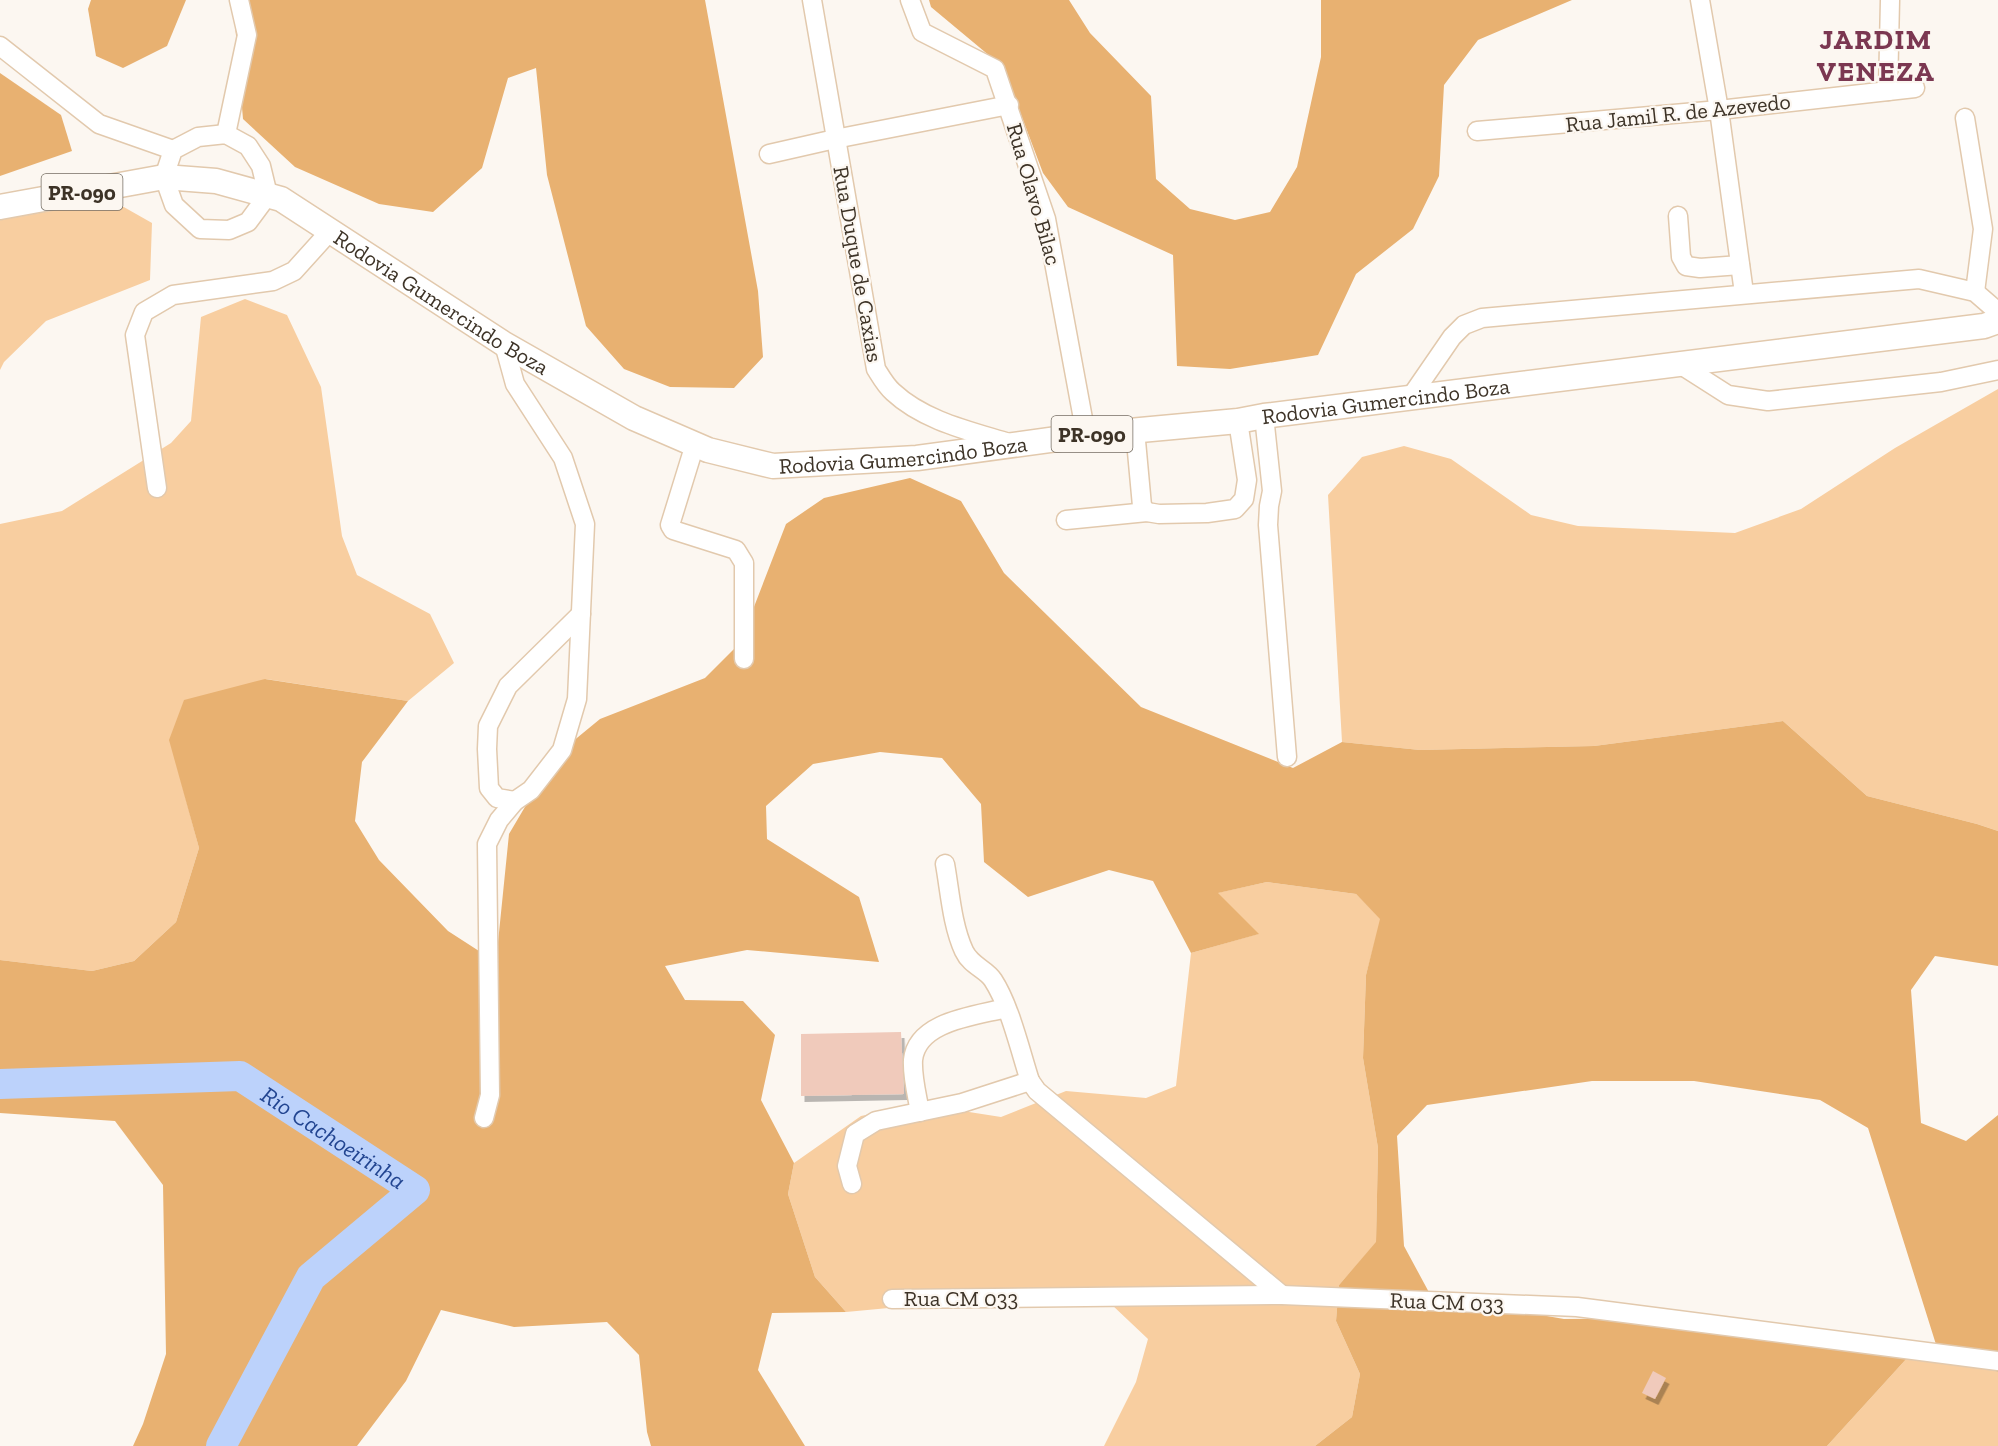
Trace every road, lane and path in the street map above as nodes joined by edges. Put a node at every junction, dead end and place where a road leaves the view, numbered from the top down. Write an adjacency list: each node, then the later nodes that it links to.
1 (239, 0): 13 (street)
2 (812, 0): 14 (street, Rua Duque de Caxias)
3 (910, 0): 9 (street, Rua Olavo Bilac)
4 (1700, 0): 10 (street)
5 (1890, 0): 8 (street)
6 (0, 46): 15 (street)
7 (1914, 88): 8 (street, Rua Jamil R. de Azevedo)
8 (1888, 91): 10 (street, Rua Jamil R. de Azevedo)
9 (1009, 105): 14 (street); 33 (street, Rua Olavo Bilac)
10 (1719, 110): 12 (street, Rua Jamil R. de Azevedo); 22 (street)
11 (1965, 118): 23 (street)
12 (1477, 131)
13 (226, 134): 15 (street); 18 (street)
14 (835, 139): 16 (street); 35 (street, Rua Duque de Caxias)
15 (172, 150): 17 (street)
16 (769, 154)
17 (164, 177): 18 (main road, Rodovia Gumercindo Boza / PR-090); 18 (street); 19 (main road, Rodovia Gumercindo Boza / PR-090)
18 (268, 195): 21 (main road, Rodovia Gumercindo Boza / PR-090)
19 (0, 207)
20 (1678, 216): 22 (street)
21 (331, 230): 26 (main road, Rodovia Gumercindo Boza / PR-090); 36 (street)
22 (1740, 265): 24 (street)
23 (1975, 292): 24 (street); 25 (street)
24 (1744, 293): 29 (street)
25 (1994, 322): 27 (main road, Rodovia Gumercindo Boza / PR-090)
26 (504, 344): 34 (main road, Rodovia Gumercindo Boza / PR-090); 39 (street)
27 (1682, 365): 28 (street); 29 (main road, Rodovia Gumercindo Boza / PR-090)
28 (1998, 370)
29 (1410, 398): 30 (main road, Rodovia Gumercindo Boza / PR-090)
30 (1264, 416): 31 (main road, Rodovia Gumercindo Boza / PR-090); 41 (street)
31 (1238, 421): 32 (main road, Rodovia Gumercindo Boza / PR-090); 37 (street)
32 (1135, 430): 33 (main road, Rodovia Gumercindo Boza / PR-090); 37 (street)
33 (1086, 435): 35 (main road, Rodovia Gumercindo Boza / PR-090)
34 (695, 444): 35 (main road, Rodovia Gumercindo Boza / PR-090); 40 (street)
35 (1014, 444)
36 (157, 488)
37 (1147, 512): 38 (street)
38 (1066, 520)
39 (581, 615): 42 (street); 42 (street)
40 (744, 658)
41 (1287, 757)
42 (515, 801): 47 (street)
43 (945, 864): 44 (street)
44 (1005, 1008): 45 (street); 46 (street)
45 (1030, 1081): 46 (street); 49 (street)
46 (920, 1112): 48 (street)
47 (484, 1118)
48 (852, 1184)
49 (1282, 1295): 50 (street, Rua CM 033); 51 (street, Rua CM 033)
50 (892, 1299)
51 (1998, 1361)

